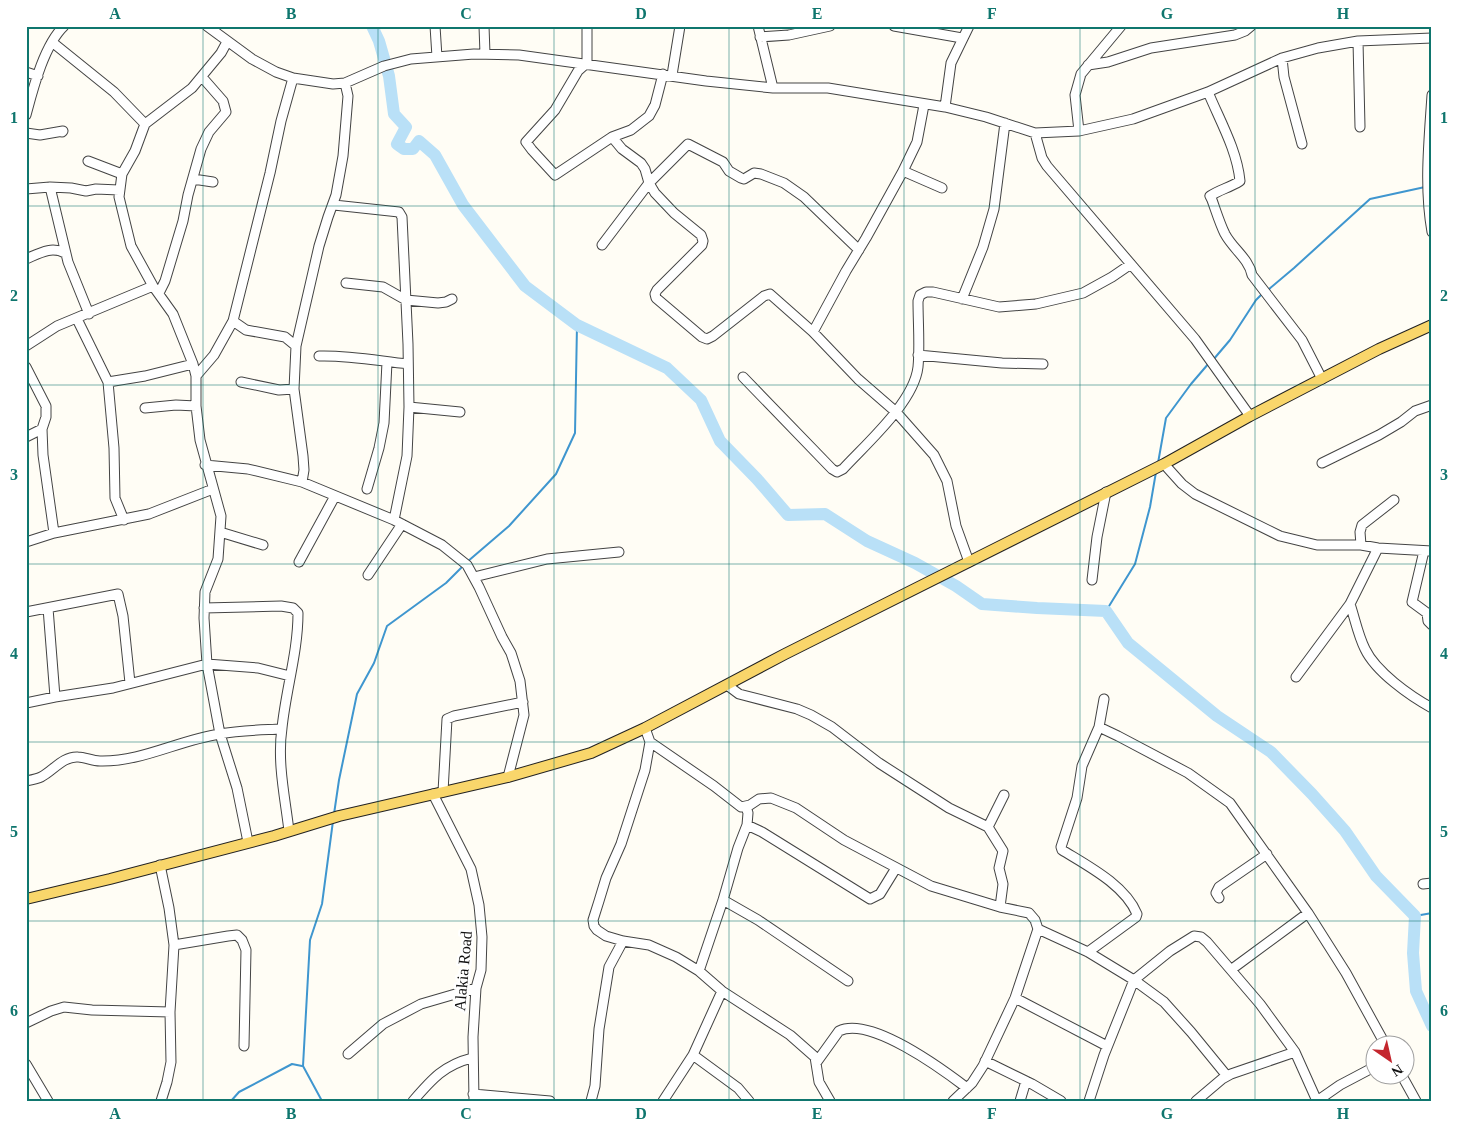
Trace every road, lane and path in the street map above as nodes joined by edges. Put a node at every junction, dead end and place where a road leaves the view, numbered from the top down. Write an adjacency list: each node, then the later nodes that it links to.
1 (64, 26): 17 (street)
2 (207, 26): 18 (street)
3 (435, 26): 20 (street)
4 (484, 26): 19 (street)
5 (587, 26): 22 (street)
6 (680, 26): 25 (street)
7 (758, 26): 13 (street)
8 (830, 26): 13 (street)
9 (894, 26): 14 (street)
10 (969, 26): 14 (street)
11 (1121, 26): 23 (street)
12 (1251, 26): 23 (street)
13 (760, 37): 30 (street)
14 (962, 38): 34 (street)
15 (1432, 38): 16 (street)
16 (1358, 41): 21 (street); 38 (street)
17 (52, 42): 26 (street); 37 (street)
18 (227, 42): 27 (street); 28 (street)
19 (485, 54): 20 (street); 22 (street)
20 (437, 57): 29 (street)
21 (1282, 58): 31 (street); 44 (street)
22 (587, 63): 25 (street); 43 (street)
23 (1088, 64): 39 (street)
24 (26, 72): 26 (street)
25 (668, 75): 30 (street); 43 (street)
26 (38, 76): 35 (street)
27 (202, 77): 37 (street); 48 (street)
28 (293, 78): 29 (street); 69 (street)
29 (345, 82): 55 (street)
30 (772, 88): 33 (street)
31 (1208, 92): 39 (street); 83 (street)
32 (1432, 95): 56 (street)
33 (924, 105): 34 (street); 46 (street)
34 (945, 107): 36 (street)
35 (26, 115)
36 (1005, 123): 42 (street); 65 (street)
37 (144, 124): 47 (street)
38 (1360, 127)
39 (1079, 131): 42 (street)
40 (62, 132): 41 (street)
41 (26, 133)
42 (1035, 133): 61 (street)
43 (612, 137): 50 (street)
44 (1302, 144)
45 (88, 161): 47 (street)
46 (903, 171): 52 (street); 58 (street)
47 (122, 174): 54 (street)
48 (194, 179): 49 (street); 63 (street)
49 (212, 182)
50 (649, 183): 57 (street); 58 (street); 71 (street)
51 (50, 187): 53 (street); 54 (street); 59 (street)
52 (942, 188)
53 (26, 189)
54 (119, 190): 63 (street)
55 (334, 205): 66 (street); 73 (street)
56 (1432, 232)
57 (602, 245)
58 (859, 250): 71 (street)
59 (66, 253): 60 (street); 67 (street)
60 (26, 259)
61 (1131, 264): 65 (street); 93 (street)
62 (346, 283): 66 (street)
63 (156, 289): 67 (street); 77 (street)
64 (452, 298): 66 (street)
65 (962, 299): 74 (street)
66 (406, 300): 78 (street)
67 (89, 314): 68 (street)
68 (77, 319): 72 (street); 84 (street)
69 (233, 320): 73 (street); 81 (street)
70 (1432, 325): 83 (main road)
71 (813, 332): 92 (street)
72 (26, 346)
73 (296, 346): 86 (street)
74 (918, 354): 79 (street); 92 (street)
75 (319, 356): 76 (street)
76 (387, 362): 78 (street); 101 (street)
77 (193, 364): 81 (street); 84 (street)
78 (408, 364): 89 (street)
79 (1043, 364)
80 (26, 367): 94 (street)
81 (196, 376): 88 (street)
82 (743, 377): 92 (street)
83 (1322, 379): 93 (main road)
84 (108, 382): 105 (street)
85 (241, 382): 86 (street)
86 (294, 389): 99 (street)
87 (1432, 405): 96 (street)
88 (196, 406): 90 (street); 97 (street)
89 (409, 407): 91 (street); 106 (street)
90 (144, 408)
91 (460, 412)
92 (896, 412): 116 (street)
93 (1250, 416): 98 (main road)
94 (42, 429): 95 (street); 108 (street)
95 (26, 438)
96 (1322, 463)
97 (205, 465): 99 (street); 100 (street)
98 (1159, 466): 102 (main road); 111 (street)
99 (302, 482): 103 (street)
100 (213, 489): 105 (street); 107 (street)
101 (367, 489)
102 (1106, 492): 116 (main road); 119 (street)
103 (335, 496): 106 (street); 115 (street)
104 (1394, 500): 111 (street)
105 (124, 520): 108 (street)
106 (398, 522): 117 (street); 118 (street)
107 (220, 532): 110 (street); 122 (street)
108 (54, 533): 109 (street)
109 (26, 542)
110 (263, 545)
111 (1361, 545): 112 (street)
112 (1378, 548): 113 (street); 120 (street)
113 (1428, 551): 124 (street)
114 (620, 552): 117 (street)
115 (299, 562)
116 (969, 562): 129 (main road)
117 (470, 571): 132 (street)
118 (368, 574)
119 (1092, 580)
120 (1350, 604): 127 (street); 134 (street)
121 (48, 608): 123 (street); 128 (street); 130 (street)
122 (204, 608): 125 (street); 126 (street)
123 (26, 612)
124 (1432, 624)
125 (206, 664): 126 (street); 128 (street); 138 (street)
126 (290, 676): 137 (street)
127 (1296, 676)
128 (130, 683): 130 (street)
129 (727, 685): 136 (main road); 147 (street)
130 (55, 697): 133 (street)
131 (1104, 699): 135 (street)
132 (523, 702): 140 (street); 142 (street)
133 (26, 703)
134 (1432, 708)
135 (1099, 727): 150 (street); 161 (street)
136 (645, 728): 139 (street); 140 (main road)
137 (281, 729): 138 (street); 148 (street)
138 (220, 734): 141 (street); 149 (street)
139 (650, 742): 145 (street); 159 (street)
140 (508, 777): 142 (main road)
141 (26, 781)
142 (443, 792): 143 (main road)
143 (433, 794): 148 (main road); 166 (street, Alakia Road)
144 (1004, 796): 147 (street)
145 (746, 807): 146 (street); 152 (street)
146 (747, 825): 152 (street); 155 (street)
147 (988, 827): 156 (street)
148 (289, 831): 149 (main road)
149 (248, 842): 151 (main road)
150 (1267, 854): 154 (street); 157 (street)
151 (160, 865): 153 (main road); 160 (street)
152 (896, 868): 156 (street)
153 (26, 898)
154 (1219, 898)
155 (724, 900): 163 (street); 165 (street)
156 (1000, 907): 158 (street)
157 (1308, 913): 162 (street); 171 (street)
158 (1038, 929): 161 (street); 168 (street)
159 (623, 941): 163 (street); 191 (street)
160 (174, 945): 169 (street); 172 (street)
161 (1088, 952): 164 (street)
162 (1232, 969): 164 (street); 174 (street)
163 (698, 971): 167 (street)
164 (1134, 980): 173 (street); 182 (street)
165 (848, 981)
166 (476, 988): 175 (street); 177 (street, Alakia Road)
167 (722, 991): 176 (street); 179 (street)
168 (1014, 998): 173 (street); 178 (street)
169 (170, 1012): 170 (street); 188 (street)
170 (26, 1023)
171 (1380, 1034)
172 (244, 1046)
173 (1108, 1046): 198 (street)
174 (1295, 1052): 182 (street); 200 (street)
175 (348, 1054)
176 (693, 1055): 192 (street); 193 (street)
177 (472, 1058): 186 (street, Alakia Road); 189 (street)
178 (985, 1061): 183 (street); 185 (street)
179 (816, 1063): 185 (street); 194 (street)
180 (27, 1068): 187 (street)
181 (1366, 1071): 200 (street)
182 (1227, 1076): 199 (street)
183 (1026, 1080): 196 (street); 197 (street)
184 (1407, 1084): 201 (street)
185 (967, 1088): 195 (street)
186 (474, 1097): 190 (street)
187 (48, 1101)
188 (161, 1101)
189 (414, 1101)
190 (550, 1101)
191 (590, 1101)
192 (662, 1101)
193 (749, 1101)
194 (830, 1101)
195 (953, 1101)
196 (1020, 1101)
197 (1061, 1101)
198 (1089, 1101)
199 (1196, 1101)
200 (1317, 1101)
201 (1416, 1101)

